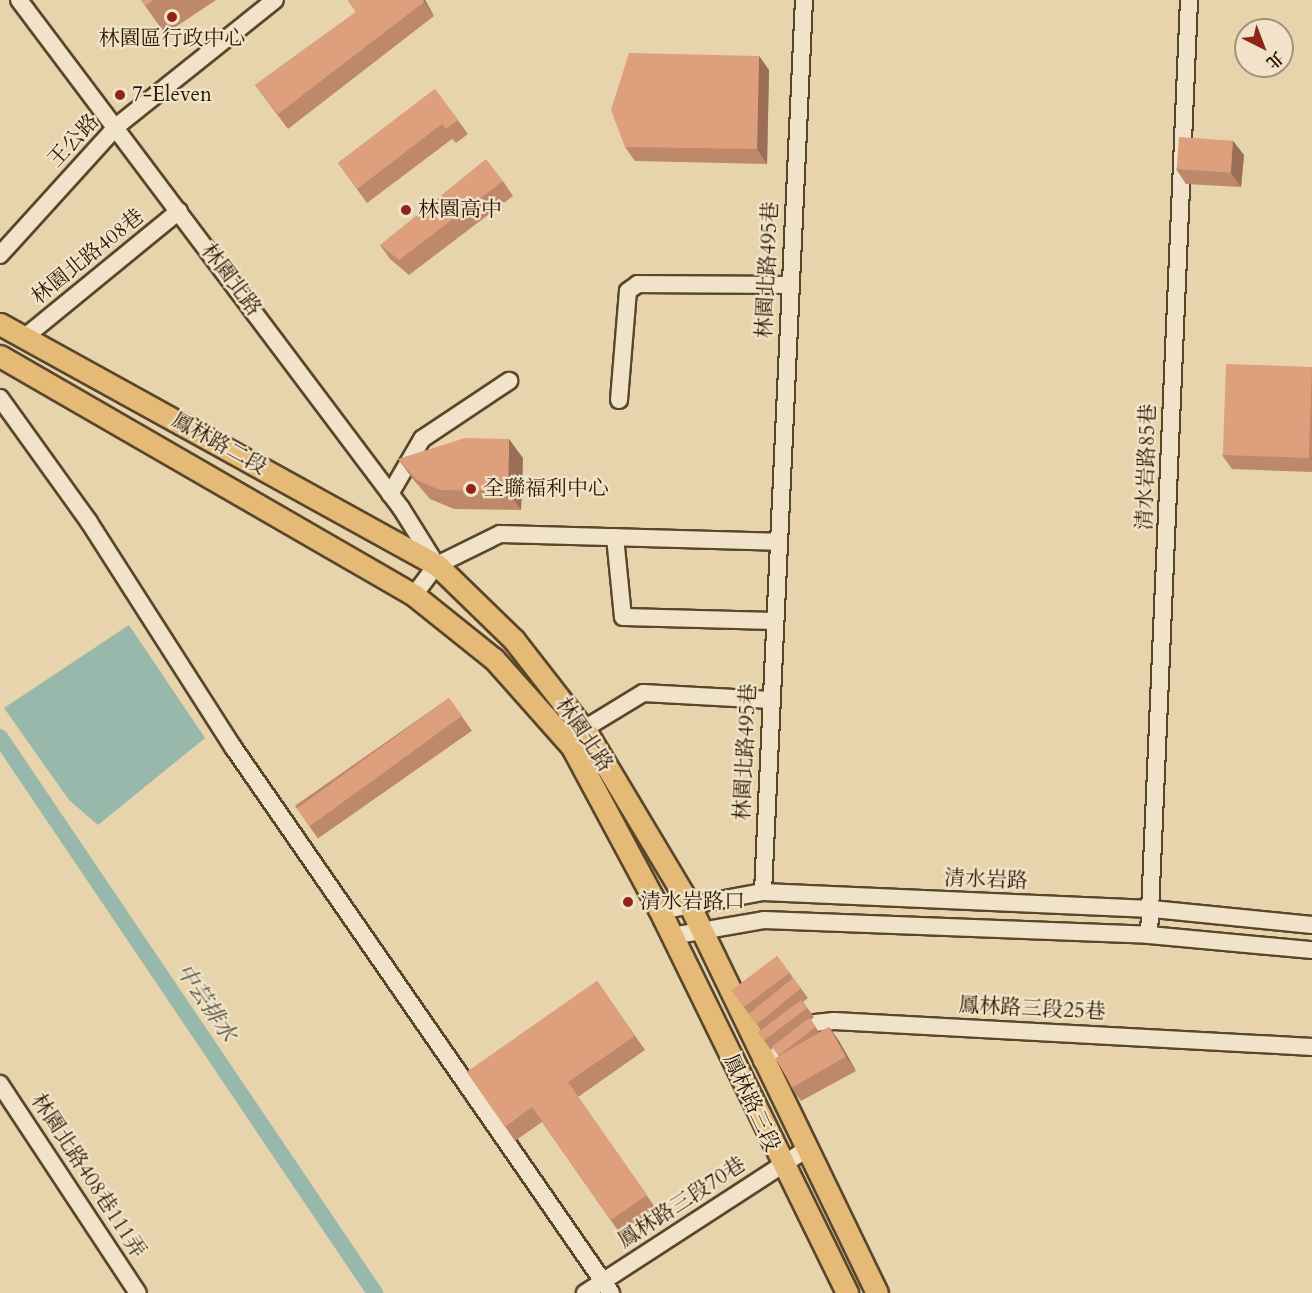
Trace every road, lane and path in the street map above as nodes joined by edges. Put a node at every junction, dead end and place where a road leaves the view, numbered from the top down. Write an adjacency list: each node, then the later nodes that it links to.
1 (19, 0): 5 (street, 林園北路)
2 (275, 0): 5 (street, 王公路)
3 (804, 0): 8 (street, 林園北路495巷)
4 (1189, 0): 25 (street, 清水岩路85巷)
5 (117, 126): 6 (street, 林園北路); 7 (street, 王公路)
6 (179, 211): 10 (street, 林園北路408巷); 15 (street, 林園北路)
7 (0, 255)
8 (789, 285): 14 (street); 17 (street, 林園北路495巷)
9 (0, 324): 10 (main road, 鳳林路二段)
10 (25, 337): 18 (main road, 鳳林路二段)
11 (0, 356): 19 (main road, 鳳林路二段)
12 (509, 381): 15 (street)
13 (0, 398): 37 (street)
14 (619, 400)
15 (390, 494): 18 (street, 林園北路)
16 (615, 537): 17 (street); 18 (street); 20 (street)
17 (778, 542): 20 (street, 林園北路495巷)
18 (437, 565): 19 (street); 22 (main road, 林園北路)
19 (414, 595): 26 (main road, 林園北路)
20 (775, 621): 21 (street, 林園北路495巷)
21 (771, 700): 22 (street); 23 (street, 林園北路495巷)
22 (584, 729): 24 (main road, 林園北路)
23 (763, 892): 24 (street, 清水岩路); 25 (street, 清水岩路)
24 (688, 902): 26 (street, 清水岩路); 28 (main road, 林園北路)
25 (1152, 909): 27 (street, 清水岩路); 29 (street, 清水岩路85巷)
26 (660, 911): 30 (main road, 鳳林路三段)
27 (1312, 925)
28 (701, 929): 29 (street); 30 (street); 33 (main road, 鳳林路三段)
29 (1149, 935): 31 (street)
30 (672, 936): 36 (main road, 鳳林路三段)
31 (1312, 950)
32 (1312, 1047): 33 (street, 鳳林路三段25巷)
33 (762, 1061): 35 (main road, 鳳林路三段)
34 (0, 1084): 38 (street, 林園北路408巷111弄)
35 (804, 1151): 36 (street, 鳳林路三段70巷); 41 (main road, 鳳林路三段)
36 (781, 1166): 37 (street, 鳳林路三段70巷); 40 (main road, 鳳林路三段)
37 (607, 1287): 39 (street, 鳳林路三段70巷)
38 (138, 1293)
39 (585, 1293)
40 (847, 1293)
41 (877, 1293)

